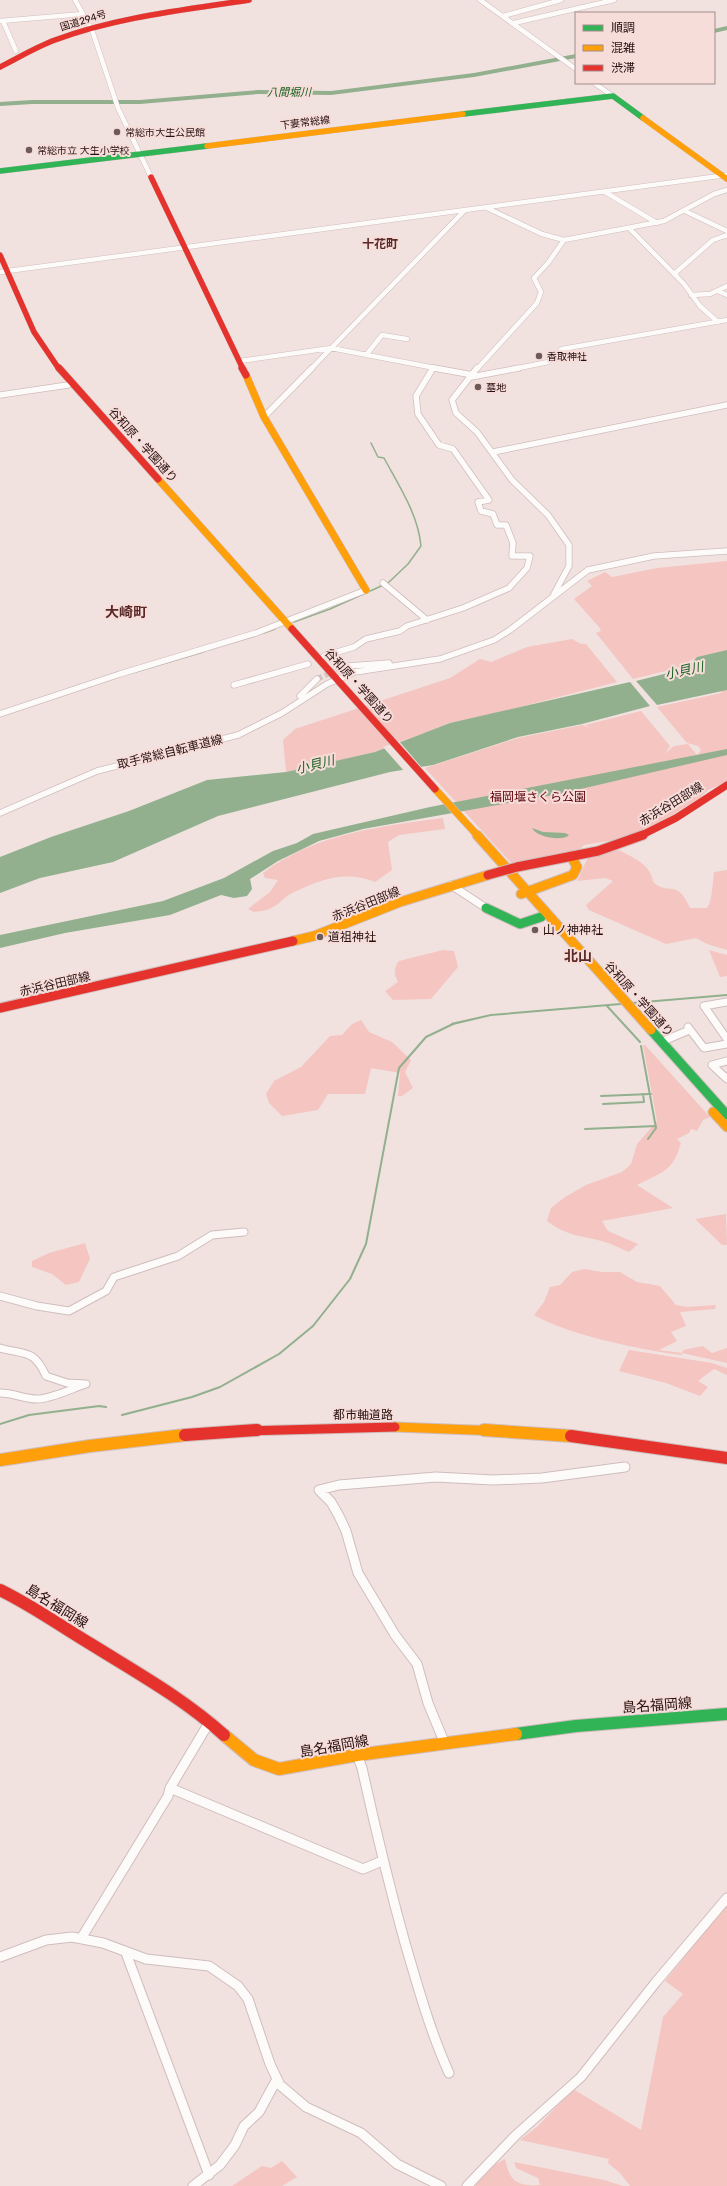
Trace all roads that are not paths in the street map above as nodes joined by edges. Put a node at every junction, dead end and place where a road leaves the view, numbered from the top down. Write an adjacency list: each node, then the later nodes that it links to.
1 (75, 0): 7 (street)
2 (237, 0): 11 (main road, 国道294号)
3 (249, 0): 11 (main road, 国道294号)
4 (480, 0): 8 (street)
5 (561, 0): 8 (street)
6 (614, 0): 10 (street)
7 (83, 14): 9 (street); 11 (street)
8 (503, 16): 10 (street)
9 (1, 21): 12 (street)
10 (514, 23): 15 (street)
11 (90, 26): 13 (main road, 国道294号); 14 (main road, 国道294号); 18 (street)
12 (16, 51)
13 (0, 64)
14 (0, 67)
15 (575, 68)
16 (595, 84): 17 (street)
17 (613, 96): 18 (main road, 下妻常総線); 20 (main road)
18 (140, 154): 19 (main road, 下妻常総線); 21 (street)
19 (0, 171)
20 (725, 177): 23 (street)
21 (152, 178): 32 (main road)
22 (727, 190): 26 (street)
23 (605, 192): 24 (street); 27 (street)
24 (487, 208): 25 (street); 31 (street)
25 (465, 210): 32 (street); 45 (street)
26 (684, 211): 27 (street); 29 (street)
27 (657, 223): 28 (street)
28 (629, 228): 31 (street); 35 (street)
29 (727, 231)
30 (727, 235): 35 (street)
31 (564, 240): 49 (street)
32 (185, 247): 34 (street); 47 (main road)
33 (0, 255): 34 (main road, 谷和原・学園通り)
34 (2, 271): 50 (main road, 谷和原・学園通り); 60 (main road, 谷和原・学園通り)
35 (674, 274): 38 (street)
36 (727, 286): 37 (street)
37 (718, 291): 39 (street); 40 (street)
38 (691, 295): 40 (street); 41 (street)
39 (727, 295)
40 (702, 296): 41 (street)
41 (702, 308): 43 (street)
42 (727, 320): 43 (street)
43 (718, 322): 49 (street)
44 (407, 339): 46 (street)
45 (331, 348): 46 (street); 47 (street); 53 (street)
46 (366, 355): 48 (street)
47 (240, 361): 53 (main road)
48 (433, 368): 49 (street); 59 (street)
49 (472, 376): 54 (street)
50 (68, 386): 51 (street); 60 (main road, 谷和原・学園通り)
51 (0, 395)
52 (727, 405): 54 (street)
53 (264, 417): 57 (main road)
54 (493, 452): 58 (street)
55 (727, 551): 58 (street)
56 (383, 583): 59 (street)
57 (366, 590): 60 (street)
58 (554, 596): 63 (street)
59 (427, 620): 61 (street)
60 (283, 623): 66 (main road, 谷和原・学園通り); 69 (street)
61 (324, 656)
62 (308, 664): 67 (street)
63 (405, 664): 64 (street); 66 (street, 取手常総自転車道線)
64 (339, 669)
65 (317, 680): 68 (street)
66 (336, 682): 68 (street, 取手常総自転車道線); 74 (main road, 谷和原・学園通り)
67 (234, 684)
68 (297, 703): 71 (street, 取手常総自転車道線)
69 (0, 714)
70 (727, 785): 72 (main road, 赤浜谷田部線)
71 (0, 813)
72 (571, 856): 73 (main road, 赤浜谷田部線, bridge); 74 (main road)
73 (451, 885): 75 (street); 78 (main road, 赤浜谷田部線)
74 (524, 893): 76 (main road, 谷和原・学園通り); 80 (main road, 谷和原・学園通り)
75 (486, 908): 76 (main road)
76 (542, 917): 85 (main road, 谷和原・学園通り)
77 (727, 1002): 79 (street)
78 (0, 1008)
79 (727, 1039)
80 (661, 1042): 81 (street); 84 (main road, 谷和原・学園通り)
81 (727, 1044)
82 (727, 1061): 83 (street)
83 (727, 1079)
84 (727, 1116)
85 (727, 1127)
86 (244, 1232): 87 (street)
87 (0, 1296)
88 (0, 1348): 89 (street)
89 (0, 1392)
90 (727, 1458): 91 (main road, 都市軸道路)
91 (0, 1460)
92 (625, 1467): 96 (street)
93 (0, 1590): 95 (main road, 島名福岡線)
94 (727, 1714): 96 (main road, 島名福岡線)
95 (210, 1721): 97 (main road, 島名福岡線); 98 (street)
96 (445, 1744): 97 (main road, 島名福岡線)
97 (357, 1756): 99 (street)
98 (170, 1788): 99 (street); 101 (street)
99 (382, 1861): 104 (street)
100 (727, 1898): 109 (street)
101 (82, 1938): 102 (street); 103 (street)
102 (126, 1953): 105 (street); 106 (street)
103 (0, 1957)
104 (449, 2073)
105 (277, 2079): 106 (street); 108 (street)
106 (209, 2174): 107 (street)
107 (193, 2186)
108 (441, 2186)
109 (468, 2186)

